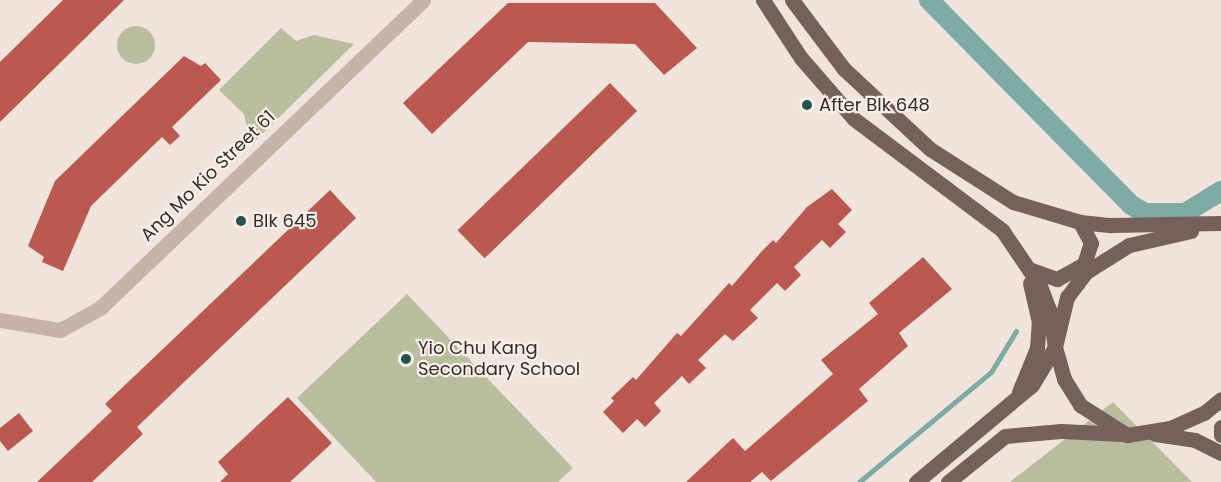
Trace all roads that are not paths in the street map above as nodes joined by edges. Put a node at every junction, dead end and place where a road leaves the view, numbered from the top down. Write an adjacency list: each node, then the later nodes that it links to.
1 (423, 0): 7 (street, Ang Mo Kio Street 61)
2 (763, 0): 6 (main road)
3 (792, 0): 4 (main road)
4 (1080, 222): 5 (main road); 6 (main road)
5 (1221, 223): 8 (main road)
6 (1026, 268): 8 (main road); 10 (main road)
7 (0, 320)
8 (1055, 347): 10 (main road); 12 (main road)
9 (1221, 399): 12 (main road)
10 (1015, 400): 15 (main road)
11 (1221, 427): 13 (main road)
12 (1127, 435): 14 (main road); 16 (main road)
13 (1221, 435)
14 (1221, 453)
15 (916, 482)
16 (948, 482)

